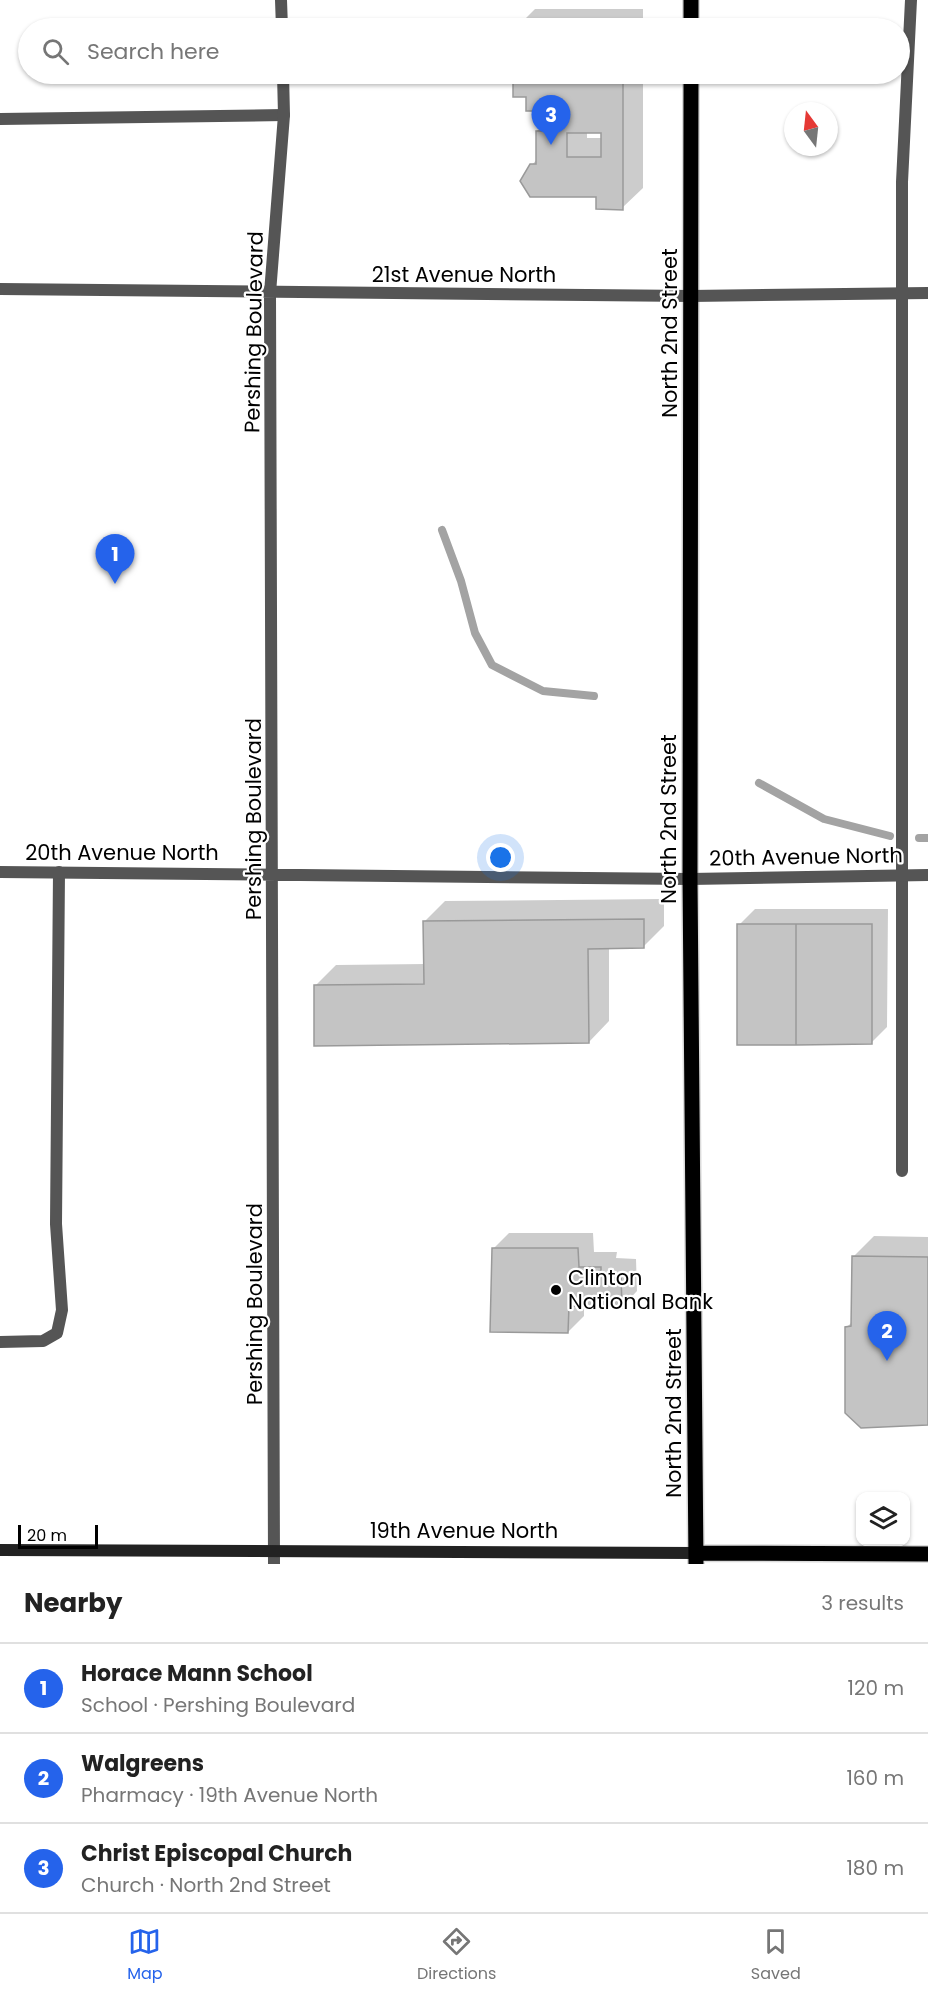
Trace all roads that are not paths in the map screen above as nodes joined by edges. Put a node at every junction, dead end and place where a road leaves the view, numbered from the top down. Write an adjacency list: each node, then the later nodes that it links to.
1 (281, 0): 4 (street)
2 (691, 0): 5 (main road)
3 (911, 0): 6 (street)
4 (282, 18)
5 (691, 18)
6 (910, 20)
7 (283, 84): 10 (street, Pershing Boulevard)
8 (691, 84): 16 (main road, North 2nd Street)
9 (907, 84): 14 (street)
10 (284, 116): 11 (street); 13 (street, Pershing Boulevard)
11 (0, 119)
12 (0, 289): 13 (street, 21st Avenue North)
13 (270, 293): 16 (street, 21st Avenue North); 19 (street, Pershing Boulevard)
14 (902, 294): 15 (street, 21st Avenue North); 16 (street, 21st Avenue North); 20 (street)
15 (928, 294)
16 (691, 296): 22 (main road, North 2nd Street)
17 (0, 872): 18 (street, 20th Avenue North)
18 (59, 872): 19 (street, 20th Avenue North); 24 (street)
19 (274, 873): 22 (street, 20th Avenue North); 27 (street, Pershing Boulevard)
20 (904, 875): 21 (street, 20th Avenue North); 22 (street, 20th Avenue North); 23 (street)
21 (928, 875)
22 (690, 879): 28 (main road, North 2nd Street)
23 (902, 1171)
24 (0, 1342)
25 (0, 1550): 27 (main road, 19th Avenue North)
26 (928, 1554): 28 (main road, 19th Avenue North)
27 (274, 1558): 28 (main road, 19th Avenue North)
28 (696, 1559)

